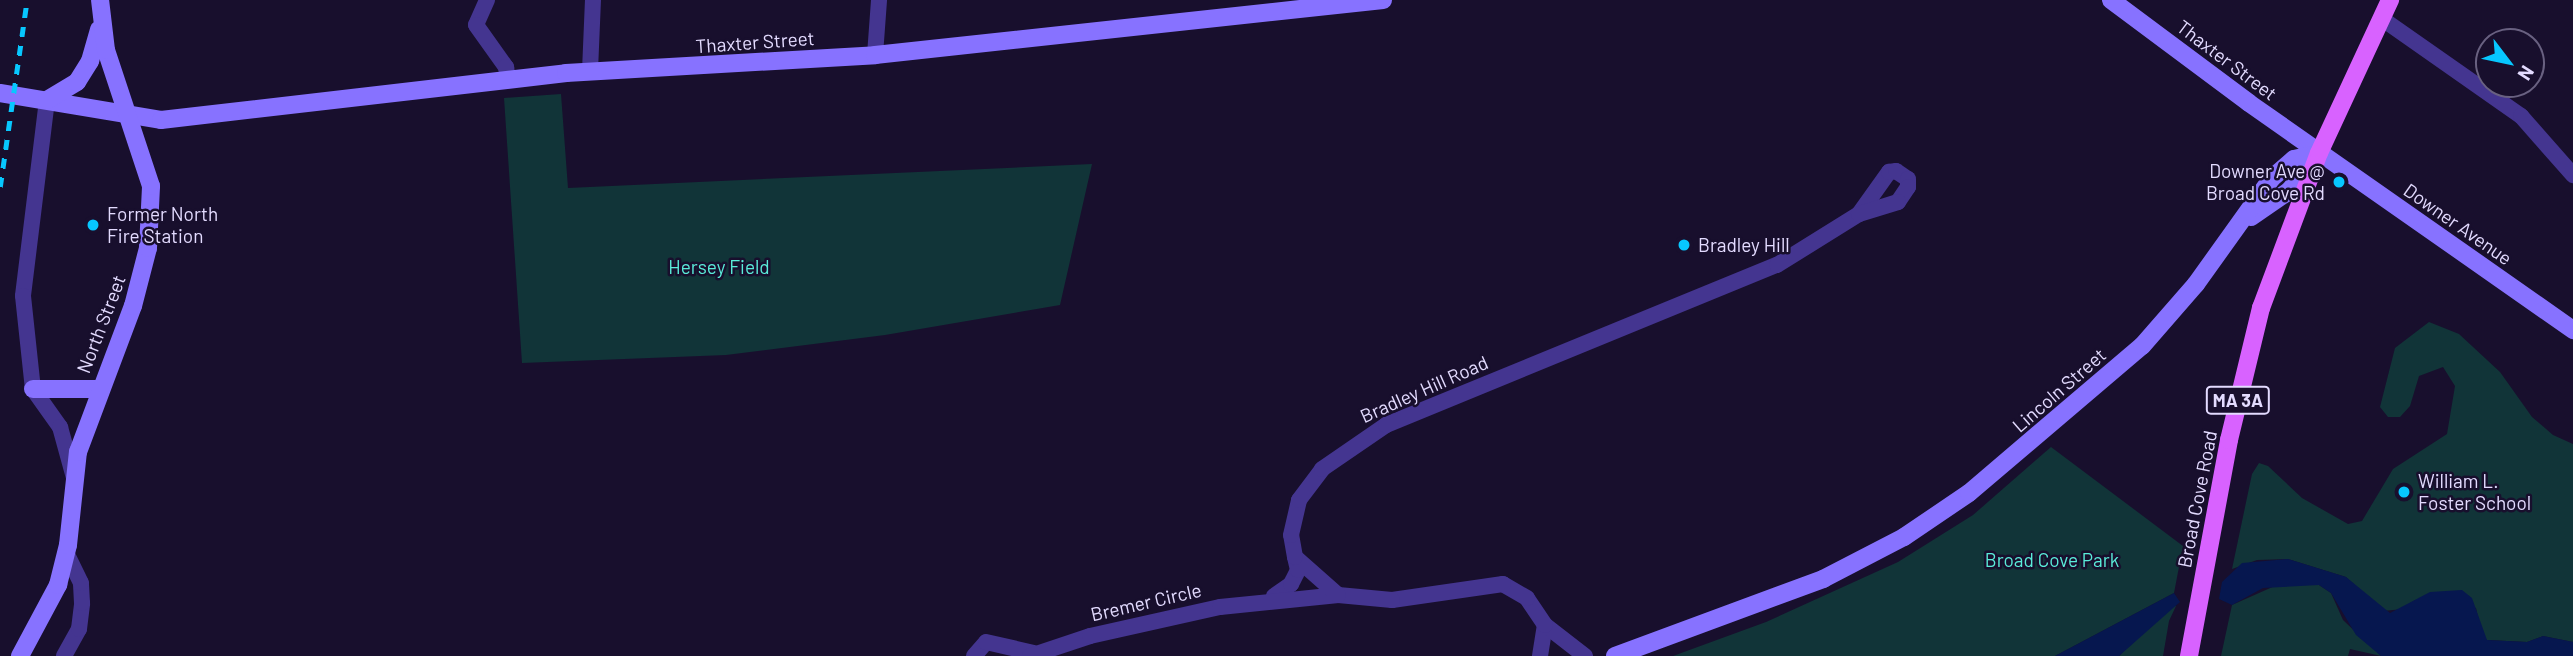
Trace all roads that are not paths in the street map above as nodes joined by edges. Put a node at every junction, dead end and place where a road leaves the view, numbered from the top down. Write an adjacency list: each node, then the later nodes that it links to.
1 (487, 0): 11 (street)
2 (593, 0): 10 (street)
3 (879, 0): 9 (street)
4 (1383, 0): 9 (street, Thaxter Street)
5 (2111, 0): 15 (street, Thaxter Street)
6 (2390, 0): 8 (main road, MA 3A)
7 (101, 8): 13 (street); 14 (street, North Street)
8 (2381, 18): 15 (main road, MA 3A); 16 (street)
9 (875, 55): 10 (street, Thaxter Street)
10 (590, 71): 11 (street, Thaxter Street)
11 (508, 80): 14 (street, Thaxter Street)
12 (0, 93): 13 (street, Thaxter Street)
13 (47, 100): 14 (street, Thaxter Street); 19 (street)
14 (129, 113): 20 (street, North Street)
15 (2319, 153): 18 (street, Downer Avenue); 33 (street, Lincoln Street); 34 (main road, Broad Cove Road / MA 3A)
16 (2573, 175)
17 (1859, 214): 23 (street, Bradley Hill Road)
18 (2573, 330)
19 (33, 389): 20 (street); 21 (street)
20 (99, 389): 21 (street, North Street)
21 (75, 482): 22 (street, North Street)
22 (66, 552): 28 (street, North Street); 29 (street)
23 (1295, 557): 24 (street); 25 (street, Bremer Circle)
24 (1338, 595): 25 (street, Bremer Circle); 26 (street)
25 (1268, 598): 27 (street, Bremer Circle)
26 (1545, 625): 31 (street); 32 (street)
27 (1032, 654): 30 (street, Bremer Circle)
28 (20, 656)
29 (64, 656)
30 (974, 656)
31 (1540, 656)
32 (1585, 656)
33 (1615, 656)
34 (2189, 656)

